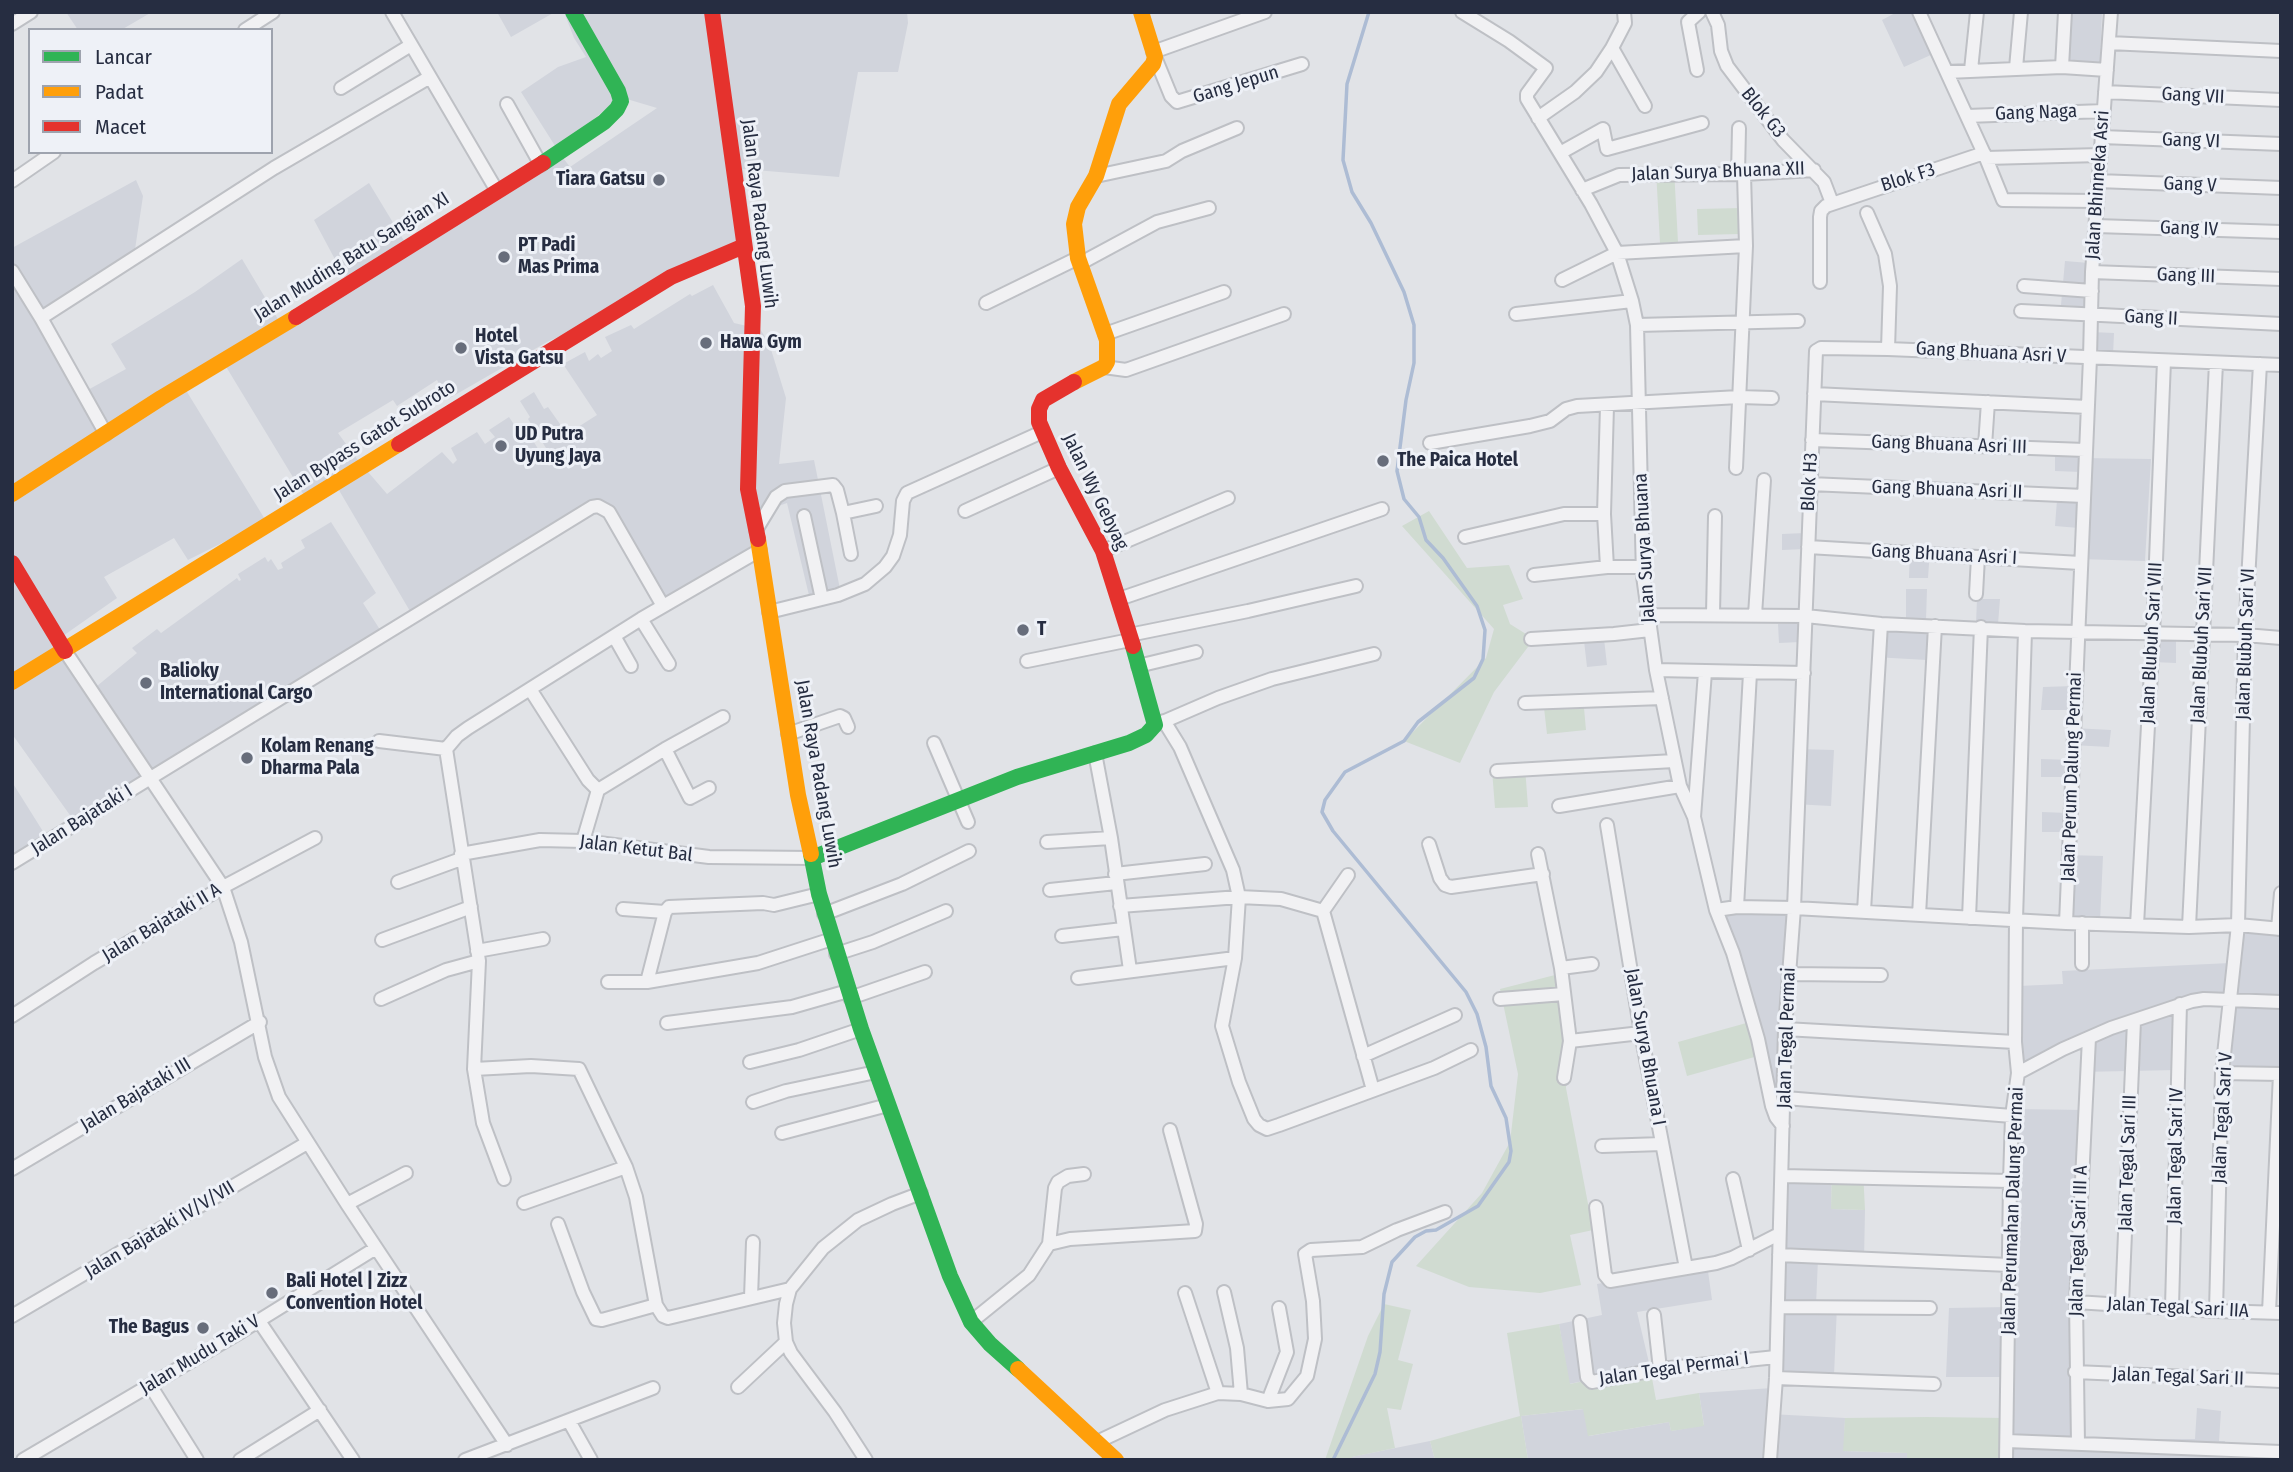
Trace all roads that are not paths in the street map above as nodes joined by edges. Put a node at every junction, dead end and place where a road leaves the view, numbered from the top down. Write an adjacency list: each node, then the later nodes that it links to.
1 (31, 12): 17 (street)
2 (273, 12): 18 (street)
3 (392, 12): 20 (street)
4 (573, 12): 49 (main road, Jalan Muding Batu Sangian XI)
5 (712, 12): 64 (main road, Jalan Raya Padang Luwih)
6 (1141, 12): 23 (main road)
7 (1265, 12): 23 (street)
8 (1462, 12): 39 (street, Jalan Surya Bhuana)
9 (1624, 12): 21 (street)
10 (1699, 12): 28 (street)
11 (1712, 12): 50 (street, Blok G3)
12 (1919, 12): 30 (street)
13 (1977, 12): 29 (street)
14 (2021, 12): 26 (street)
15 (2065, 12): 25 (street)
16 (2111, 12): 19 (street, Jalan Bhinneka Asri)
17 (12, 24)
18 (248, 28)
19 (2109, 43): 22 (street); 27 (street, Jalan Bhinneka Asri)
20 (411, 45): 31 (street); 32 (street)
21 (1612, 48): 36 (street); 39 (street)
22 (2281, 51)
23 (1154, 55): 24 (street, Gang Jepun); 52 (main road)
24 (1302, 64)
25 (2062, 67): 26 (street); 27 (street)
26 (2016, 68): 29 (street)
27 (2107, 69): 33 (street, Jalan Bhinneka Asri)
28 (1697, 70)
29 (1971, 70): 30 (street)
30 (1947, 72): 38 (street)
31 (430, 77): 57 (street); 82 (street)
32 (341, 88)
33 (2105, 92): 34 (street, Gang VII); 37 (street, Jalan Bhinneka Asri)
34 (2281, 100)
35 (507, 103): 49 (street)
36 (1645, 106)
37 (2104, 111): 38 (street, Gang Naga); 43 (street, Jalan Bhinneka Asri)
38 (1967, 116): 47 (street)
39 (1538, 118): 45 (street, Jalan Surya Bhuana)
40 (1702, 123): 45 (street)
41 (1237, 128): 52 (street)
42 (1740, 128): 51 (street)
43 (2102, 137): 44 (street, Gang VI); 48 (street, Jalan Bhinneka Asri)
44 (2281, 144)
45 (1560, 153): 56 (street, Jalan Surya Bhuana)
46 (51, 154): 53 (street)
47 (1985, 155): 48 (street, Blok F3); 58 (street); 59 (street, Blok F3)
48 (2100, 155): 54 (street, Jalan Bhinneka Asri)
49 (541, 165): 57 (main road, Jalan Muding Batu Sangian XI)
50 (1814, 170): 51 (street, Jalan Surya Bhuana XII); 59 (street, Blok G3)
51 (1741, 174): 56 (street, Jalan Surya Bhuana XII); 65 (street)
52 (1096, 176): 67 (main road)
53 (12, 181)
54 (2098, 181): 55 (street, Gang V); 58 (street, Jalan Bhinneka Asri)
55 (2281, 188)
56 (1582, 190): 66 (street, Jalan Surya Bhuana)
57 (497, 191): 104 (main road, Jalan Muding Batu Sangian XI)
58 (2097, 201): 62 (street, Jalan Bhinneka Asri)
59 (1832, 203): 72 (street)
60 (1209, 208): 67 (street)
61 (1867, 213): 89 (street)
62 (2096, 226): 63 (street, Gang IV); 69 (street, Jalan Bhinneka Asri)
63 (2281, 232)
64 (744, 246): 123 (main road, Jalan Raya Padang Luwih); 159 (main road, Jalan Bypass Gatot Subroto)
65 (1746, 246): 66 (street); 83 (street)
66 (1617, 253): 71 (street); 76 (street, Jalan Surya Bhuana)
67 (1079, 261): 77 (street); 87 (main road)
68 (12, 271): 82 (street)
69 (2092, 272): 70 (street, Gang III); 74 (street, Jalan Bhinneka Asri)
70 (2281, 279)
71 (1563, 281)
72 (1820, 282)
73 (2024, 286): 74 (street)
74 (2092, 291): 81 (street, Jalan Bhinneka Asri)
75 (1224, 292): 87 (street)
76 (1632, 301): 80 (street); 86 (street, Jalan Surya Bhuana)
77 (986, 303)
78 (2021, 311): 81 (street, Gang II)
79 (1284, 314): 95 (street)
80 (1516, 314)
81 (2090, 315): 85 (street, Gang II); 90 (street, Jalan Bhinneka Asri)
82 (41, 318): 104 (street)
83 (1744, 321): 84 (street); 86 (street); 97 (street)
84 (1798, 321)
85 (2281, 324)
86 (1637, 325): 100 (street, Jalan Surya Bhuana)
87 (1105, 334): 95 (main road)
88 (1818, 348): 89 (street, Gang Bhuana Asri V); 96 (street, Blok H3)
89 (1888, 349): 90 (street, Gang Bhuana Asri V)
90 (2090, 358): 91 (street, Gang Bhuana Asri V); 102 (street, Jalan Perum Dalung Permai)
91 (2164, 361): 92 (street, Gang Bhuana Asri V); 152 (street, Jalan Blubuh Sari VIII)
92 (2216, 363): 93 (street, Gang Bhuana Asri V); 153 (street, Jalan Blubuh Sari VII)
93 (2260, 364): 94 (street, Gang Bhuana Asri V); 154 (street, Jalan Blubuh Sari VI)
94 (2281, 365)
95 (1104, 367): 103 (main road, Jalan Wy Gebyag)
96 (1814, 394): 99 (street); 105 (street, Blok H3)
97 (1739, 397): 98 (street); 100 (street); 110 (street)
98 (1772, 398)
99 (1988, 402): 102 (street); 107 (street)
100 (1637, 403): 101 (street); 133 (street, Jalan Surya Bhuana)
101 (1607, 405): 106 (street); 120 (street)
102 (2088, 407): 108 (street, Jalan Perum Dalung Permai)
103 (1042, 432): 109 (main road, Jalan Wy Gebyag); 137 (street)
104 (106, 434): 113 (main road, Jalan Muding Batu Sangian XI)
105 (1812, 440): 107 (street, Gang Bhuana Asri III); 112 (street, Blok H3)
106 (1430, 443)
107 (1985, 446): 108 (street, Gang Bhuana Asri III)
108 (2085, 450): 114 (street, Jalan Perum Dalung Permai)
109 (1059, 468): 118 (street); 127 (main road, Jalan Wy Gebyag)
110 (1736, 468)
111 (1764, 480): 143 (street)
112 (1810, 484): 114 (street, Gang Bhuana Asri II); 125 (street, Blok H3)
113 (12, 494)
114 (2084, 496): 131 (street, Jalan Perum Dalung Permai)
115 (1228, 499): 127 (street)
116 (876, 506): 119 (street)
117 (1382, 509): 138 (street)
118 (965, 511)
119 (843, 513): 123 (street); 128 (street)
120 (1604, 514): 124 (street); 132 (street)
121 (804, 516): 137 (street)
122 (1715, 516): 141 (street)
123 (756, 530): 126 (main road, Jalan Raya Padang Luwih)
124 (1465, 537)
125 (1808, 547): 129 (street, Gang Bhuana Asri I); 144 (street, Blok H3)
126 (760, 550): 139 (street); 140 (main road, Jalan Raya Padang Luwih)
127 (1103, 551): 138 (main road, Jalan Wy Gebyag)
128 (851, 554)
129 (1978, 557): 131 (street, Gang Bhuana Asri I); 136 (street)
130 (12, 563): 159 (main road)
131 (2080, 563): 151 (street, Jalan Perum Dalung Permai)
132 (1607, 567): 133 (street); 134 (street)
133 (1643, 567): 142 (street, Jalan Surya Bhuana)
134 (1534, 575)
135 (1356, 586): 156 (street)
136 (1976, 594)
137 (822, 599): 140 (street)
138 (1119, 599): 156 (main road, Jalan Wy Gebyag)
139 (663, 606): 145 (street); 185 (street, Jalan Bajataki I)
140 (769, 612): 177 (main road, Jalan Raya Padang Luwih)
141 (1713, 614): 142 (street); 143 (street)
142 (1647, 615): 149 (street, Jalan Surya Bhuana)
143 (1755, 615): 144 (street)
144 (1806, 616): 146 (street); 169 (street, Jalan Tegal Permai)
145 (640, 619): 155 (street); 163 (street)
146 (1881, 624): 147 (street); 222 (street)
147 (1935, 626): 148 (street); 225 (street)
148 (1980, 627): 150 (street); 226 (street)
149 (1650, 630): 158 (street); 166 (street, Jalan Surya Bhuana)
150 (2025, 631): 151 (street); 227 (street)
151 (2078, 632): 152 (street); 228 (street, Jalan Perum Dalung Permai)
152 (2153, 635): 153 (street); 230 (street, Jalan Blubuh Sari VIII)
153 (2202, 635): 154 (street); 232 (street, Jalan Blubuh Sari VII)
154 (2245, 635): 157 (street); 231 (street, Jalan Blubuh Sari VI)
155 (614, 636): 164 (street); 171 (street)
156 (1130, 637): 162 (street); 165 (main road, Jalan Wy Gebyag)
157 (2281, 638)
158 (1531, 639)
159 (65, 651): 170 (main road, Jalan Bypass Gatot Subroto); 185 (street)
160 (1196, 652): 165 (street)
161 (1374, 653): 175 (street)
162 (1027, 661)
163 (669, 664)
164 (631, 666)
165 (1138, 666): 175 (main road, Jalan Wy Gebyag)
166 (1656, 670): 167 (street); 172 (street, Jalan Surya Bhuana)
167 (1705, 672): 168 (street); 191 (street)
168 (1750, 673): 169 (street); 216 (street)
169 (1804, 673): 217 (street, Jalan Tegal Permai)
170 (12, 682)
171 (530, 689): 180 (street); 188 (street)
172 (1662, 698): 173 (street); 183 (street, Jalan Surya Bhuana)
173 (1525, 703)
174 (723, 718): 181 (street)
175 (1159, 723): 182 (main road); 213 (street)
176 (848, 727): 177 (street)
177 (788, 734): 202 (main road, Jalan Raya Padang Luwih)
178 (379, 741): 180 (street)
179 (934, 743): 189 (street)
180 (446, 749): 201 (street)
181 (665, 749): 187 (street); 188 (street)
182 (1095, 753): 189 (main road); 195 (street)
183 (1674, 761): 184 (street); 186 (street, Jalan Surya Bhuana)
184 (1497, 771)
185 (151, 777): 203 (street, Jalan Bajataki I); 209 (street)
186 (1680, 786): 190 (street); 191 (street, Jalan Surya Bhuana)
187 (709, 788)
188 (598, 790): 196 (street)
189 (957, 800): 192 (street); 202 (main road)
190 (1559, 806)
191 (1694, 817): 219 (street, Jalan Surya Bhuana)
192 (968, 822)
193 (1607, 825): 265 (street, Jalan Surya Bhuana I)
194 (316, 838): 209 (street, Jalan Bajataki II A)
195 (1111, 838): 197 (street); 207 (street)
196 (583, 841): 201 (street, Jalan Ketut Bal); 202 (street, Jalan Ketut Bal)
197 (1047, 842)
198 (1429, 845): 205 (street)
199 (969, 851): 224 (street)
200 (1538, 854): 205 (street)
201 (461, 857): 208 (street, Jalan Ketut Bal); 215 (street)
202 (813, 858): 212 (main road, Jalan Raya Padang Luwih)
203 (12, 863)
204 (1205, 864): 207 (street)
205 (1543, 874): 243 (street)
206 (1348, 875): 221 (street)
207 (1116, 878): 210 (street); 214 (street)
208 (398, 882)
209 (223, 887): 259 (street, Jalan Bajataki II A); 261 (street)
210 (1050, 890)
211 (2281, 893): 234 (street)
212 (819, 894): 223 (street); 224 (main road, Jalan Raya Padang Luwih)
213 (1239, 897): 214 (street); 221 (street); 240 (street)
214 (1120, 906): 233 (street)
215 (471, 907): 237 (street); 239 (street)
216 (1737, 907): 217 (street); 219 (street)
217 (1794, 908): 222 (street); 246 (street, Jalan Tegal Permai)
218 (623, 909): 223 (street)
219 (1716, 910): 283 (street, Jalan Surya Bhuana)
220 (946, 911): 238 (street)
221 (1323, 911): 270 (street)
222 (1864, 911): 225 (street)
223 (665, 912): 250 (street)
224 (824, 914): 238 (main road, Jalan Raya Padang Luwih)
225 (1919, 915): 226 (street)
226 (1969, 918): 227 (street)
227 (2016, 919): 228 (street); 268 (street)
228 (2066, 923): 229 (street)
229 (2082, 923): 230 (street); 242 (street)
230 (2137, 925): 232 (street)
231 (2238, 925): 232 (street); 234 (street); 255 (street, Jalan Tegal Sari V)
232 (2189, 927)
233 (1123, 929): 235 (street); 244 (street)
234 (2279, 929)
235 (1062, 936)
236 (542, 939): 239 (street)
237 (382, 940)
238 (834, 947): 250 (street); 252 (main road, Jalan Raya Padang Luwih)
239 (478, 956): 253 (street); 272 (street)
240 (1235, 958): 244 (street); 278 (street)
241 (1592, 964): 243 (street)
242 (2082, 964)
243 (1561, 968): 251 (street)
244 (1130, 970): 248 (street)
245 (925, 972): 252 (street)
246 (1789, 974): 247 (street); 264 (street, Jalan Tegal Permai)
247 (1881, 975)
248 (1078, 978)
249 (608, 982): 250 (street)
250 (647, 982)
251 (1564, 994): 254 (street); 267 (street)
252 (849, 995): 262 (street); 263 (main road, Jalan Raya Padang Luwih)
253 (381, 999)
254 (1500, 999)
255 (2232, 999): 256 (street, Jalan Perumahan Dalung Permai); 257 (street, Jalan Perumahan Dalung Permai); 275 (street, Jalan Tegal Sari V)
256 (2281, 1002)
257 (2180, 1004): 260 (street, Jalan Perumahan Dalung Permai); 319 (street, Jalan Tegal Sari IV)
258 (1455, 1015): 270 (street)
259 (12, 1016)
260 (2134, 1021): 266 (street, Jalan Perumahan Dalung Permai); 316 (street, Jalan Tegal Sari III)
261 (260, 1022): 286 (street); 290 (street, Jalan Bajataki III)
262 (667, 1023)
263 (860, 1029): 271 (street); 273 (main road, Jalan Raya Padang Luwih)
264 (1785, 1029): 268 (street); 279 (street, Jalan Tegal Permai)
265 (1641, 1033): 267 (street); 287 (street, Jalan Surya Bhuana I)
266 (2089, 1038): 274 (street, Jalan Perumahan Dalung Permai); 315 (street, Jalan Tegal Sari III A)
267 (1570, 1041): 277 (street)
268 (2015, 1042): 274 (street)
269 (1471, 1050): 278 (street)
270 (1363, 1056): 278 (street)
271 (750, 1062)
272 (474, 1069): 289 (street); 294 (street)
273 (876, 1072): 280 (street); 281 (main road, Jalan Raya Padang Luwih)
274 (2018, 1073): 282 (street, Jalan Perumahan Dalung Permai)
275 (2222, 1073): 276 (street); 322 (street, Jalan Tegal Sari V)
276 (2280, 1074): 323 (street)
277 (1564, 1078)
278 (1373, 1090)
279 (1785, 1098): 282 (street); 283 (street, Jalan Tegal Permai)
280 (753, 1102)
281 (888, 1105): 285 (street); 297 (main road, Jalan Raya Padang Luwih)
282 (2012, 1116): 296 (street, Jalan Perumahan Dalung Permai)
283 (1783, 1126): 293 (street, Jalan Tegal Permai)
284 (1170, 1130): 305 (street)
285 (782, 1133)
286 (307, 1143): 299 (street); 325 (street, Jalan Bajataki IV/V/VII)
287 (1662, 1144): 288 (street); 310 (street, Jalan Surya Bhuana I)
288 (1602, 1146)
289 (626, 1167): 298 (street); 317 (street)
290 (12, 1169)
291 (406, 1173): 299 (street)
292 (1084, 1174): 305 (street)
293 (1783, 1176): 296 (street); 303 (street, Jalan Tegal Permai)
294 (504, 1179)
295 (1733, 1180): 307 (street)
296 (2010, 1181): 309 (street, Jalan Perumahan Dalung Permai)
297 (921, 1193): 311 (street); 327 (main road, Jalan Raya Padang Luwih)
298 (524, 1203)
299 (347, 1204): 306 (street)
300 (1596, 1208): 310 (street)
301 (1445, 1212): 341 (street)
302 (558, 1224): 317 (street)
303 (1779, 1234): 307 (street); 308 (street, Jalan Tegal Permai)
304 (753, 1242): 314 (street)
305 (1049, 1244): 327 (street)
306 (376, 1248): 326 (street, Jalan Mudu Taki V); 347 (street)
307 (1749, 1250): 310 (street)
308 (1779, 1255): 309 (street); 318 (street, Jalan Tegal Permai)
309 (2009, 1265): 344 (street, Jalan Perumahan Dalung Permai)
310 (1686, 1268)
311 (790, 1289): 314 (street); 329 (street)
312 (1224, 1292): 340 (street)
313 (1185, 1293): 339 (street)
314 (751, 1297): 317 (street)
315 (2076, 1302): 316 (street, Jalan Tegal Sari IIA); 332 (street, Jalan Tegal Sari III A)
316 (2122, 1304): 319 (street, Jalan Tegal Sari IIA)
317 (656, 1305)
318 (1778, 1307): 321 (street); 330 (street, Jalan Tegal Permai)
319 (2172, 1307): 322 (street, Jalan Tegal Sari IIA)
320 (1279, 1308): 341 (street)
321 (1930, 1308)
322 (2216, 1311): 323 (street, Jalan Tegal Sari IIA)
323 (2275, 1312)
324 (1654, 1315): 331 (street)
325 (12, 1316)
326 (259, 1321): 336 (street, Jalan Mudu Taki V); 342 (street)
327 (971, 1322): 345 (main road, Jalan Raya Padang Luwih)
328 (1580, 1322): 331 (street, Jalan Tegal Permai I)
329 (786, 1342): 337 (street); 356 (street)
330 (1776, 1357): 331 (street, Jalan Tegal Permai I); 333 (street, Jalan Tegal Permai)
331 (1660, 1369)
332 (2076, 1372): 334 (street, Jalan Tegal Sari II); 346 (street, Jalan Tegal Sari III A)
333 (1776, 1378): 335 (street); 358 (street, Jalan Tegal Permai)
334 (2281, 1381)
335 (1934, 1384)
336 (150, 1385): 350 (street, Jalan Mudu Taki V); 351 (street)
337 (738, 1387)
338 (653, 1388): 343 (street)
339 (1218, 1393): 340 (street); 345 (street)
340 (1241, 1394): 341 (street)
341 (1268, 1401)
342 (320, 1410): 352 (street); 353 (street)
343 (569, 1421): 347 (street); 355 (street)
344 (2007, 1441): 346 (street); 359 (street, Jalan Perumahan Dalung Permai)
345 (1097, 1442): 357 (main road, Jalan Raya Padang Luwih)
346 (2078, 1444): 349 (street)
347 (507, 1445): 354 (street)
348 (2281, 1452): 349 (street)
349 (2230, 1455)
350 (23, 1460)
351 (197, 1460)
352 (240, 1460)
353 (353, 1460)
354 (465, 1460)
355 (591, 1460)
356 (866, 1460)
357 (1116, 1460)
358 (1770, 1460)
359 (2006, 1460)

